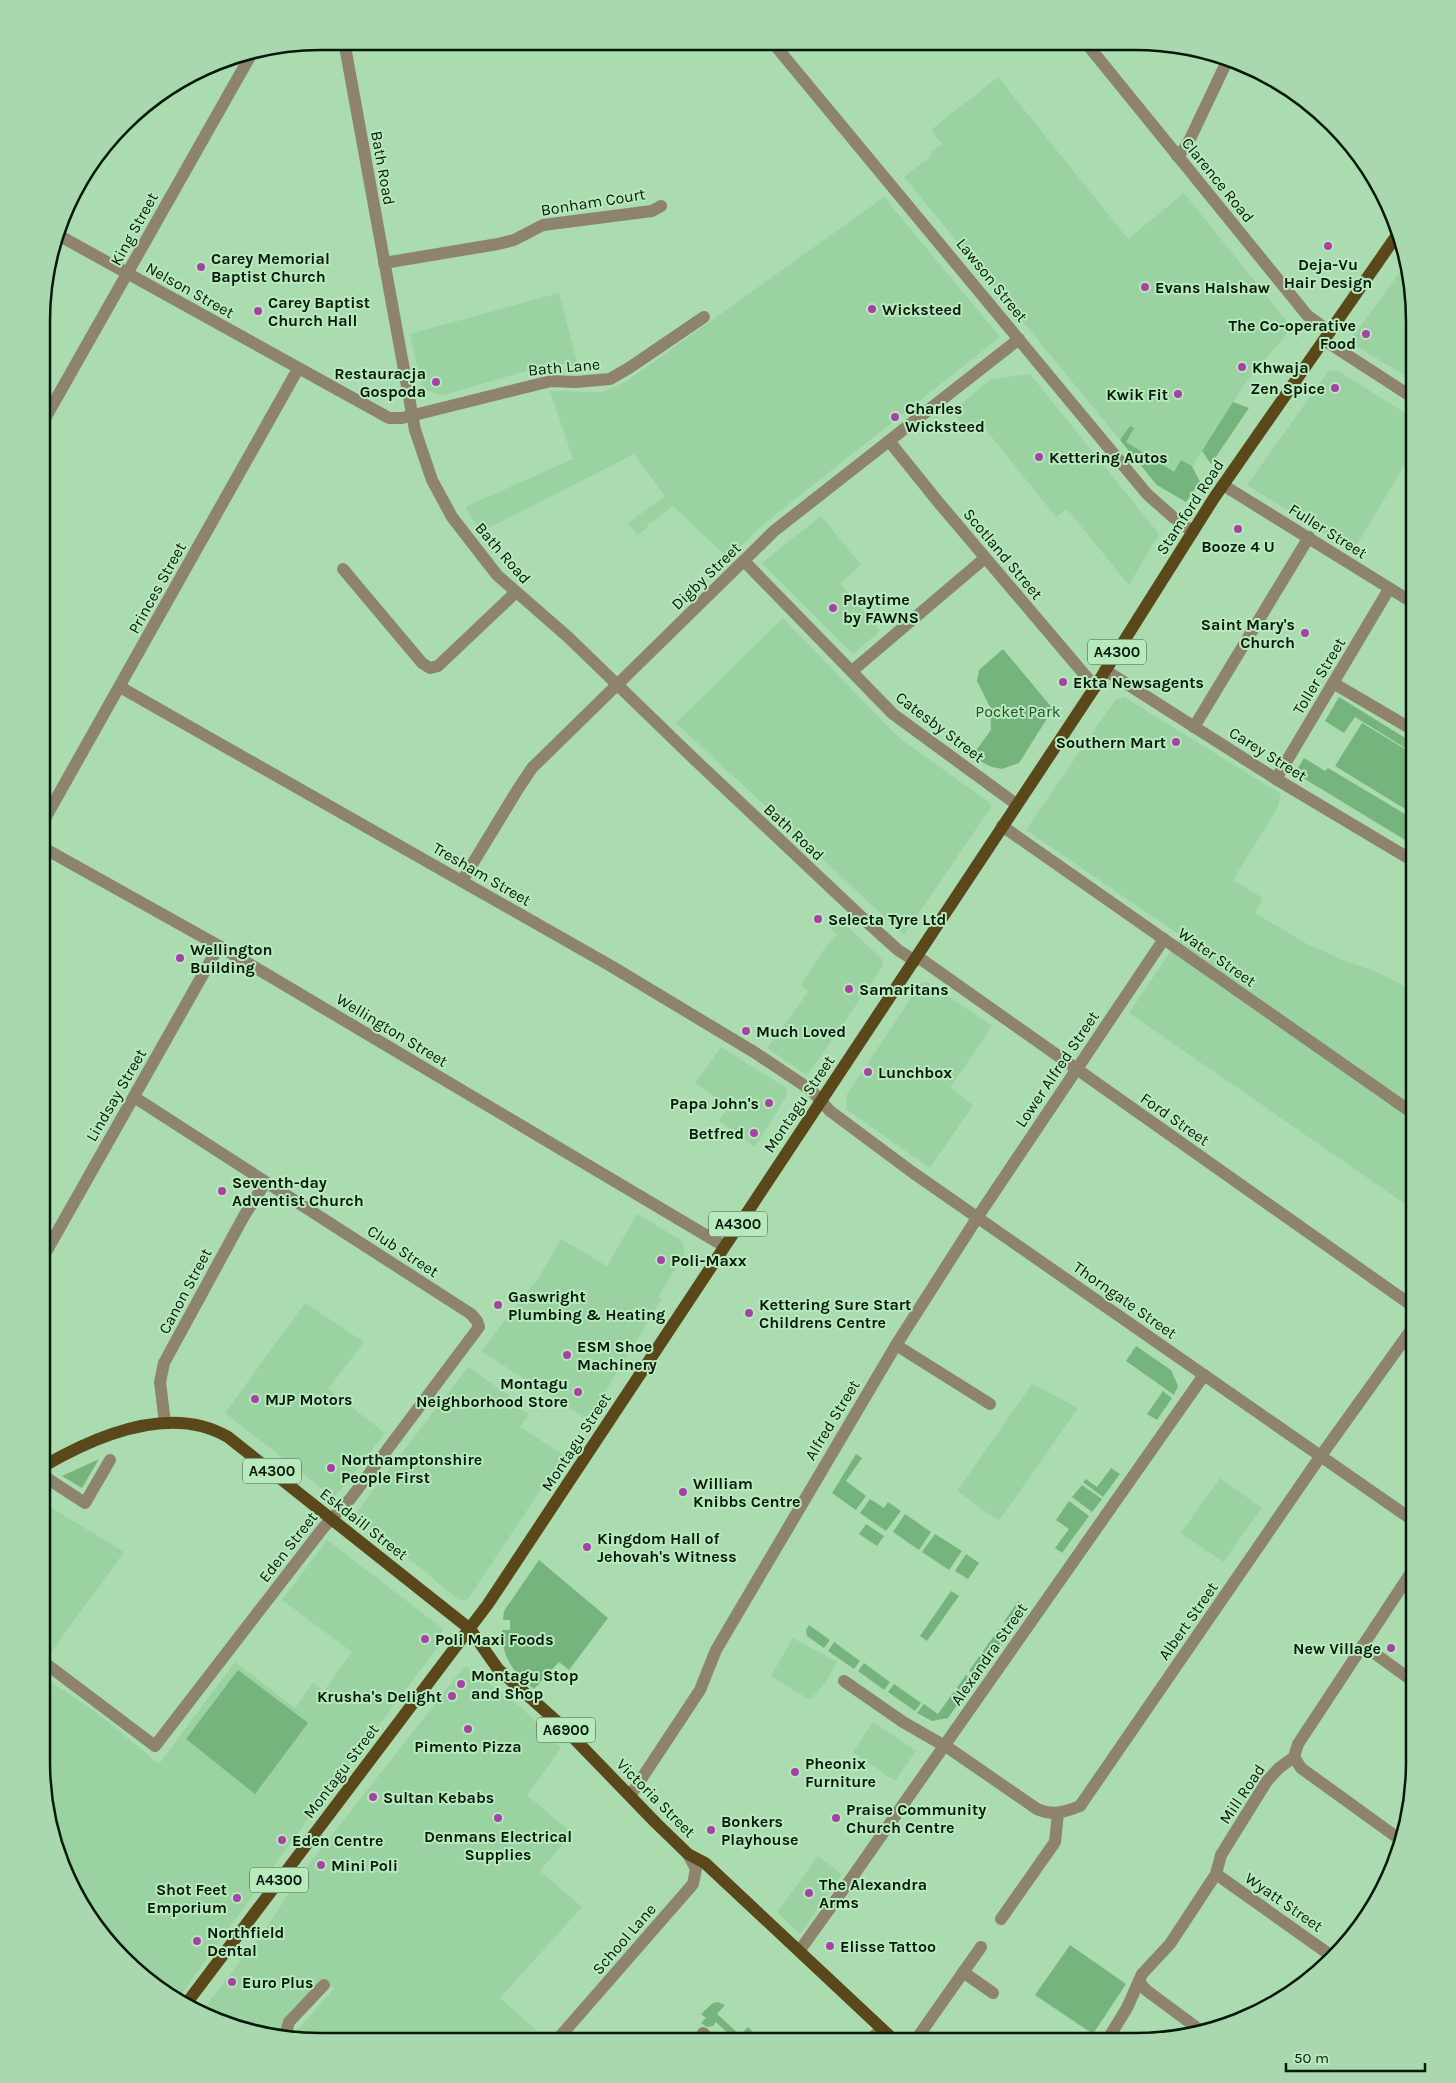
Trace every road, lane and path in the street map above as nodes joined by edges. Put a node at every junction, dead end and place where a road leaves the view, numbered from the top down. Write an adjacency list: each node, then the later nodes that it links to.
1 (346, 50): 10 (street, Bath Road)
2 (779, 50): 14 (street, Lawson Street)
3 (1091, 50): 6 (street, Clarence Road)
4 (248, 60): 11 (street, King Street)
5 (1225, 65): 6 (street)
6 (1177, 156): 13 (street, Clarence Road)
7 (661, 206): 10 (street, Bonham Court)
8 (63, 238): 11 (street, Nelson Street)
9 (1394, 240): 13 (main road, Stamford Road / A4300)
10 (384, 263): 18 (street, Bath Road)
11 (128, 273): 15 (street, Nelson Street); 17 (street, King Street)
12 (704, 317): 18 (street, Bath Lane)
13 (1327, 336): 16 (street, Clarence Road); 20 (main road, Stamford Road / A4300)
14 (1019, 339): 19 (street, Digby Street); 21 (street, Lawson Street)
15 (298, 369): 18 (street, Nelson Street); 33 (street, Princes Street)
16 (1406, 393)
17 (50, 411)
18 (412, 415): 27 (street, Bath Road)
19 (889, 441): 23 (street, Scotland Street); 24 (street, Digby Street)
20 (1223, 485): 21 (main road, Stamford Road / A4300); 22 (street, Fuller Street)
21 (1193, 532): 29 (main road, Stamford Road / A4300)
22 (1308, 537): 26 (street, Fuller Street); 36 (street)
23 (985, 558): 30 (street); 34 (street, Scotland Street)
24 (744, 561): 30 (street, Catesby Street); 32 (street, Digby Street)
25 (343, 569): 27 (street)
26 (1389, 589): 28 (street, Fuller Street); 31 (street, Toller Street)
27 (515, 593): 32 (street, Bath Road)
28 (1406, 599)
29 (1105, 670): 34 (main road, Stamford Road / A4300); 36 (street, Carey Street)
30 (852, 671): 38 (street, Catesby Street)
31 (1334, 683): 35 (street); 37 (street, Toller Street)
32 (617, 686): 43 (street, Digby Street); 46 (street, Bath Road)
33 (120, 687): 39 (street, Princes Street); 43 (street, Tresham Street)
34 (1095, 687): 38 (main road, Stamford Road / A4300)
35 (1406, 725)
36 (1194, 728): 37 (street, Carey Street)
37 (1276, 779): 42 (street, Carey Street)
38 (1016, 804): 40 (main road, Montagu Street / A4300)
39 (50, 810)
40 (1002, 826): 44 (street, Water Street); 46 (main road, Montagu Street / A4300)
41 (50, 852): 45 (street, Wellington Street)
42 (1406, 857)
43 (462, 881): 49 (street, Tresham Street)
44 (1164, 939): 47 (street, Lower Alfred Street); 50 (street, Water Street)
45 (219, 946): 48 (street, Lindsay Street); 54 (street, Wellington Street)
46 (916, 959): 47 (street, Ford Street); 49 (main road, Montagu Street / A4300)
47 (1077, 1069): 52 (street, Lower Alfred Street); 55 (street, Ford Street)
48 (134, 1097): 51 (street, Club Street); 53 (street, Lindsay Street)
49 (820, 1102): 52 (street, Thorngate Street); 54 (main road, Montagu Street / A4300)
50 (1406, 1108)
51 (266, 1183): 56 (street, Club Street); 61 (street, Canon Street)
52 (976, 1218): 58 (street, Alfred Street); 59 (street, Thorngate Street)
53 (50, 1245)
54 (724, 1246): 69 (main road, Montagu Street / A4300)
55 (1406, 1301)
56 (477, 1321): 67 (street, Eden Street)
57 (1406, 1337): 62 (street, Albert Street)
58 (896, 1345): 60 (street); 76 (street, Alfred Street)
59 (1204, 1375): 62 (street, Thorngate Street); 74 (street, Alexandra Street)
60 (990, 1404)
61 (165, 1423): 64 (main road, Eskdaill Street / A4300); 67 (main road, Eskdaill Street / A4300)
62 (1320, 1458): 66 (street, Thorngate Street); 77 (street, Albert Street)
63 (110, 1460): 65 (street)
64 (50, 1462)
65 (50, 1480)
66 (1406, 1516)
67 (331, 1519): 69 (main road, Eskdaill Street / A4300); 71 (street, Eden Street)
68 (1406, 1580): 70 (street, Mill Road)
69 (470, 1629): 76 (main road, Victoria Street / A6900); 89 (main road, Montagu Street / A4300)
70 (1363, 1645): 72 (street); 75 (street, Mill Road)
71 (50, 1667)
72 (1406, 1676)
73 (844, 1680): 74 (street)
74 (944, 1746): 77 (street); 83 (street, Alexandra Street)
75 (1294, 1757): 78 (street); 80 (street, Mill Road)
76 (630, 1796): 79 (main road, Victoria Street / A6900)
77 (1058, 1813): 81 (street)
78 (1396, 1836)
79 (688, 1854): 83 (main road, Victoria Street / A6900); 93 (street, School Lane)
80 (1216, 1874): 84 (street, Wyatt Street); 86 (street, Mill Road)
81 (1001, 1919)
82 (981, 1947): 85 (street)
83 (800, 1950): 91 (main road, Victoria Street / A6900)
84 (1328, 1953)
85 (963, 1972): 88 (street); 96 (street)
86 (1139, 1982): 90 (street); 97 (street, Mill Road)
87 (324, 1985): 92 (street)
88 (993, 1993)
89 (190, 1999)
90 (1195, 2026)
91 (882, 2029): 94 (street); 95 (main road, Victoria Street / A6900)
92 (286, 2031)
93 (563, 2033)
94 (877, 2033)
95 (886, 2033)
96 (921, 2033)
97 (1112, 2033)

